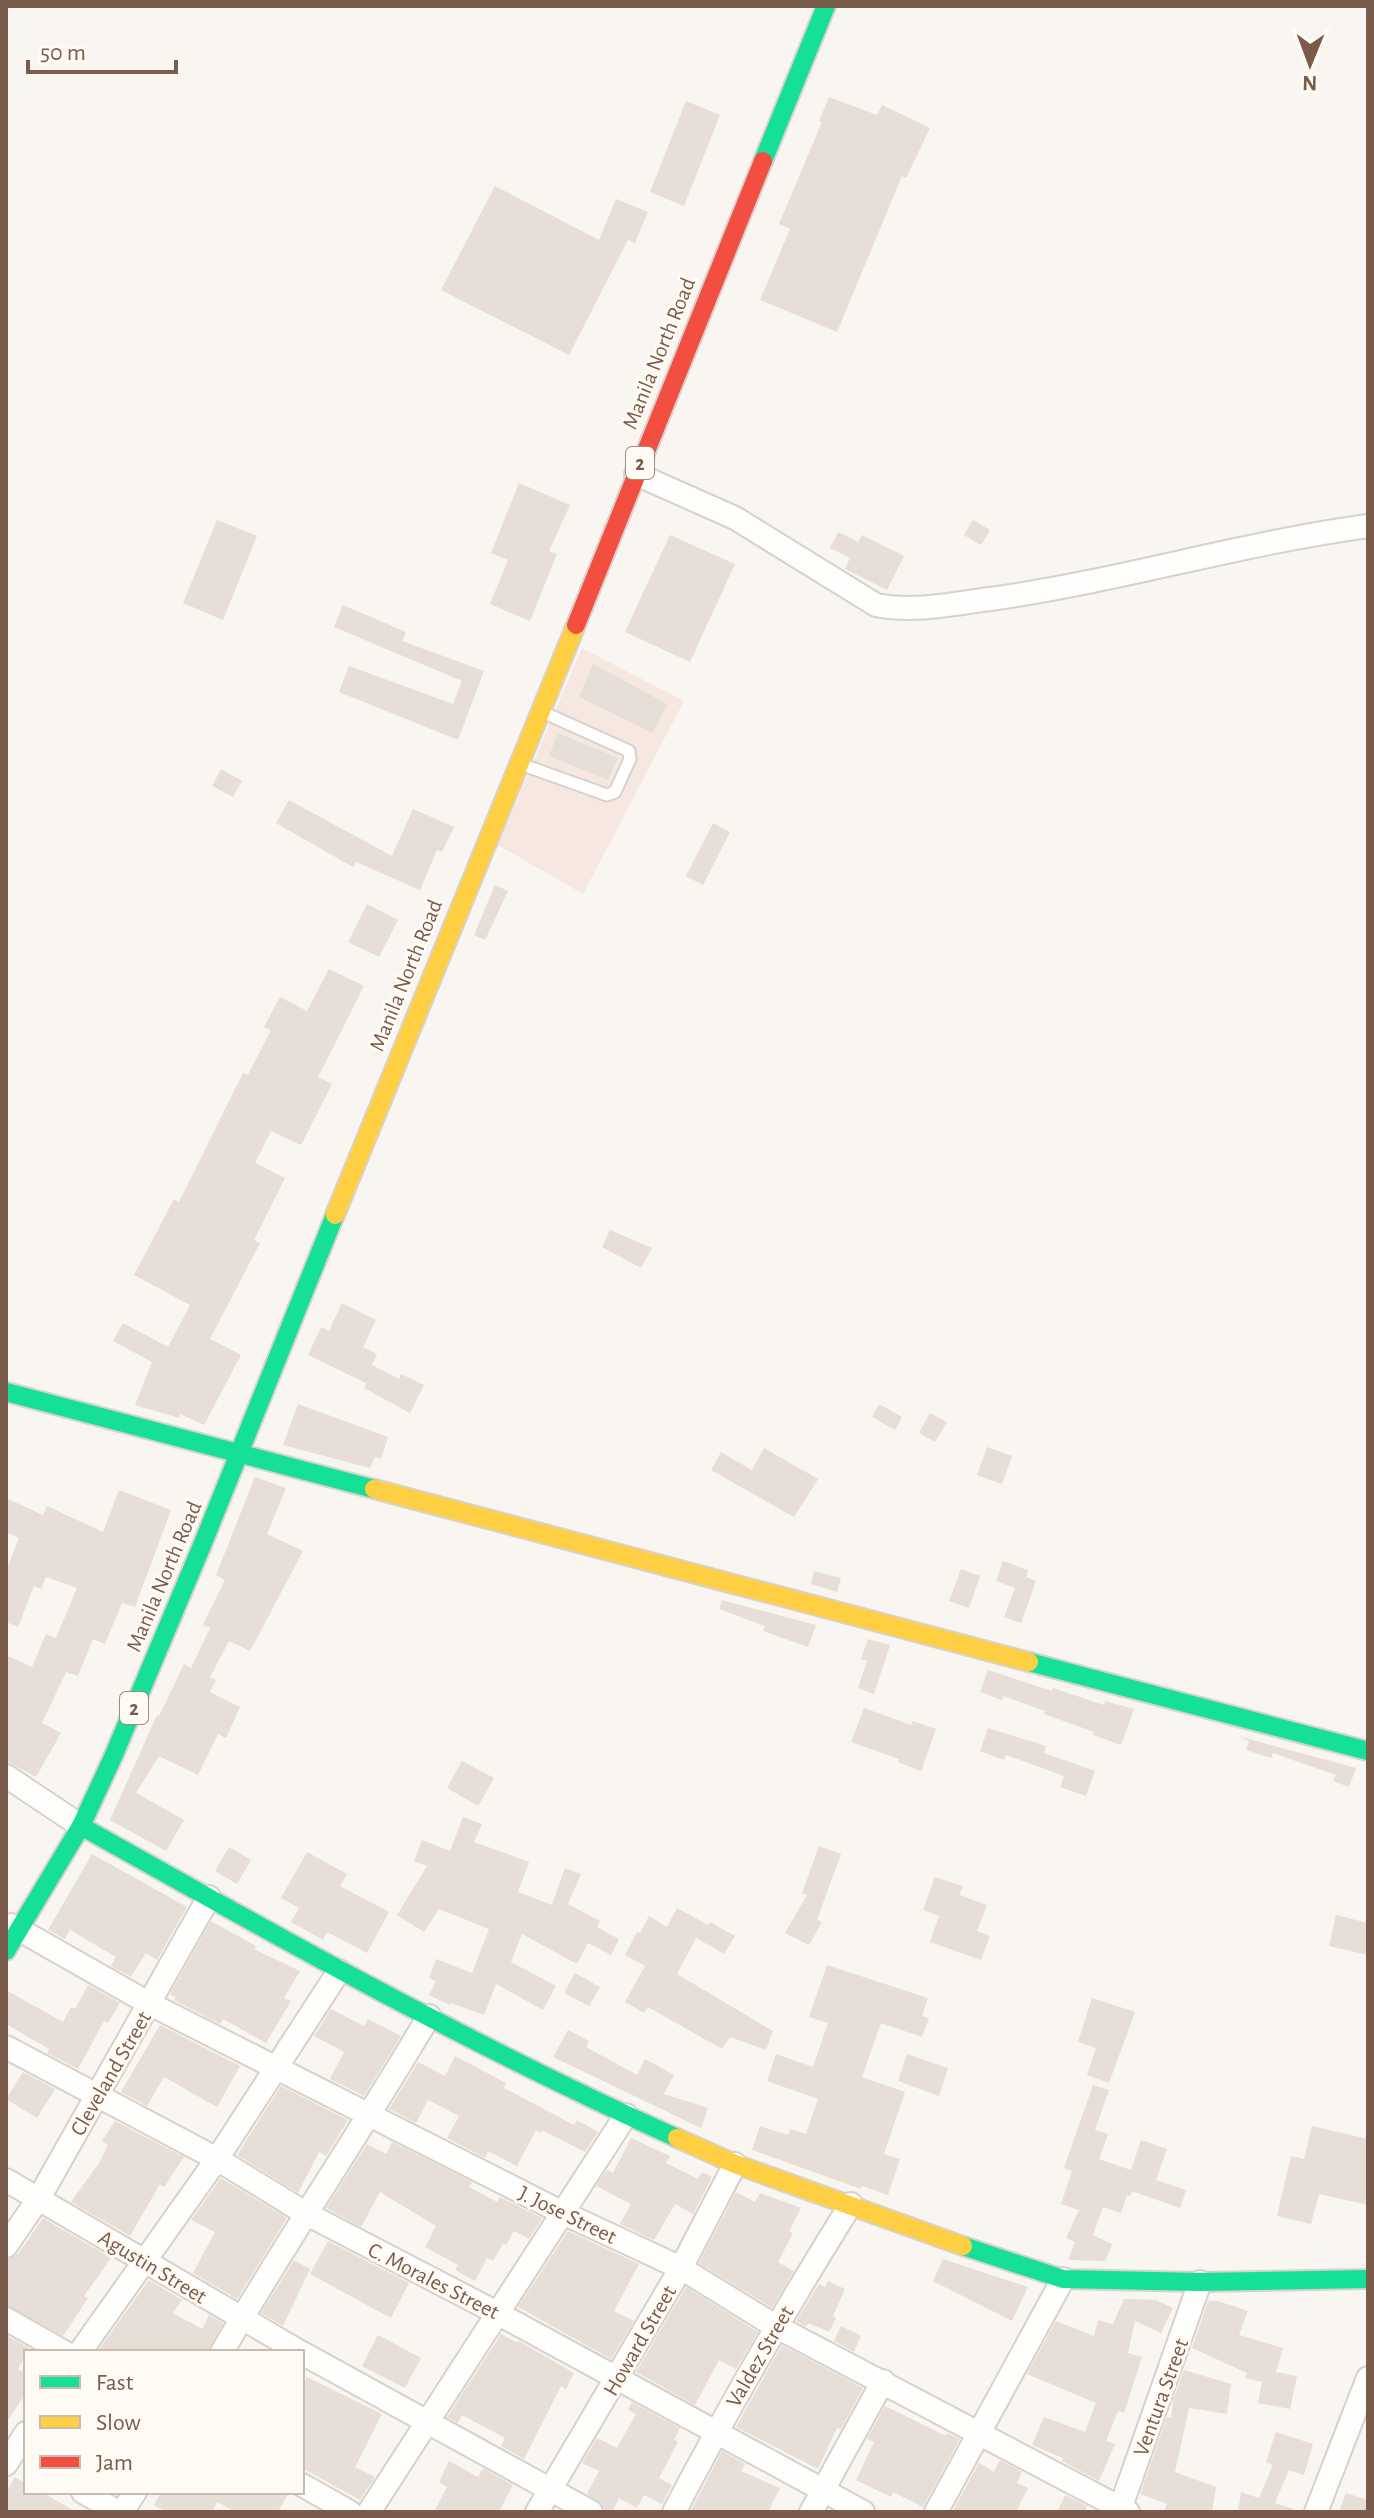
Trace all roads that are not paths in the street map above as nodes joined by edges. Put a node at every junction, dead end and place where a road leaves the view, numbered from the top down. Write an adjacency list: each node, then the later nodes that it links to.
1 (826, 6): 2 (main road, Manila North Road / 2)
2 (636, 474): 3 (street); 4 (main road, Manila North Road / 2)
3 (1368, 526)
4 (541, 711): 5 (main road, Manila North Road / 2); 5 (lane)
5 (520, 764): 7 (main road, Manila North Road / 2)
6 (6, 1392): 7 (main road)
7 (239, 1453): 8 (main road); 10 (main road, Manila North Road / 2)
8 (1368, 1751)
9 (6, 1776): 10 (street)
10 (81, 1826): 11 (main road); 12 (main road, Manila North Road / 2)
11 (209, 1897): 14 (main road); 15 (street, Cleveland Street)
12 (13, 1926): 13 (main road, Manila North Road / 2); 15 (street, J. Jose Street)
13 (6, 1951)
14 (339, 1971): 16 (main road); 18 (street)
15 (150, 2004): 18 (street, J. Jose Street); 19 (street, Cleveland Street)
16 (429, 2016): 20 (main road); 21 (street)
17 (6, 2047): 19 (street, C. Morales Street)
18 (277, 2067): 21 (street, J. Jose Street); 22 (street)
19 (97, 2097): 22 (street, C. Morales Street); 25 (street, Cleveland Street)
20 (626, 2115): 23 (main road); 28 (street)
21 (370, 2116): 27 (street); 28 (street, J. Jose Street)
22 (217, 2159): 27 (street, C. Morales Street); 30 (street)
23 (735, 2164): 26 (main road); 31 (street, Howard Street)
24 (6, 2180): 25 (street, Agustin Street)
25 (39, 2198): 29 (street, Cleveland Street); 30 (street, Agustin Street)
26 (851, 2204): 32 (main road); 38 (street, Valdez Street)
27 (305, 2213): 35 (street, C. Morales Street); 37 (street)
28 (563, 2213): 31 (street, J. Jose Street); 35 (street)
29 (6, 2246)
30 (146, 2261): 37 (street, Agustin Street); 40 (street)
31 (681, 2268): 38 (street, J. Jose Street); 44 (street, Howard Street)
32 (1063, 2279): 34 (main road); 49 (street)
33 (1368, 2279): 34 (main road)
34 (1200, 2282): 57 (street, Ventura Street)
35 (499, 2314): 44 (street, C. Morales Street); 47 (street)
36 (6, 2319): 39 (street)
37 (241, 2319): 41 (street); 42 (street, Agustin Street)
38 (775, 2326): 46 (street, J. Jose Street); 48 (street, Valdez Street)
39 (60, 2350)
40 (81, 2350)
41 (223, 2350)
42 (297, 2350)
43 (304, 2354): 47 (street, Agustin Street)
44 (618, 2377): 48 (street, C. Morales Street); 53 (street, Howard Street)
45 (1368, 2378): 67 (street)
46 (883, 2381): 49 (street, J. Jose Street); 54 (street)
47 (428, 2423): 53 (street, Agustin Street); 60 (street)
48 (715, 2432): 54 (street, C. Morales Street); 63 (street, Valdez Street)
49 (980, 2433): 57 (street, J. Jose Street); 66 (street)
50 (24, 2437): 51 (street)
51 (13, 2456)
52 (304, 2486): 59 (street)
53 (550, 2490): 61 (street, Howard Street); 62 (street, Agustin Street)
54 (823, 2491): 64 (street); 65 (street, C. Morales Street)
55 (87, 2494): 58 (street)
56 (134, 2494): 58 (street)
57 (1122, 2511)
58 (120, 2512)
59 (350, 2512)
60 (369, 2512)
61 (537, 2512)
62 (591, 2512)
63 (674, 2512)
64 (811, 2512)
65 (863, 2512)
66 (936, 2512)
67 (1316, 2512)

